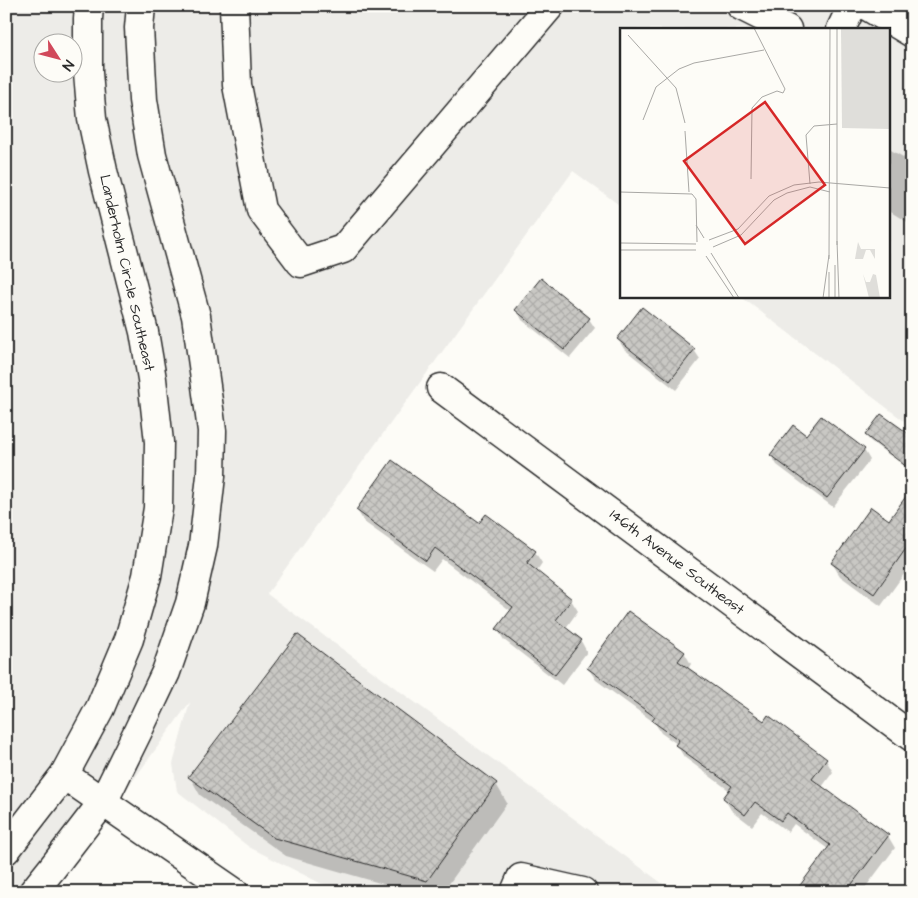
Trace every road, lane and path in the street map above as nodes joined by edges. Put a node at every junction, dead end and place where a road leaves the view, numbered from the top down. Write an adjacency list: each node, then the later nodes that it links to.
1 (89, 6): 13 (street, Landerholm Circle Southeast)
2 (141, 6): 14 (street)
3 (234, 6): 4 (street)
4 (550, 6)
5 (741, 6): 8 (street)
6 (852, 6): 9 (street)
7 (867, 6): 10 (street)
8 (785, 28)
9 (841, 28)
10 (912, 33)
11 (441, 388): 12 (street, 146th Avenue Southeast)
12 (912, 737)
13 (64, 775): 14 (street); 15 (street, Landerholm Circle Southeast)
14 (103, 802): 16 (street); 17 (street)
15 (6, 850)
16 (33, 892)
17 (234, 892)
18 (515, 892): 19 (street)
19 (583, 892)

